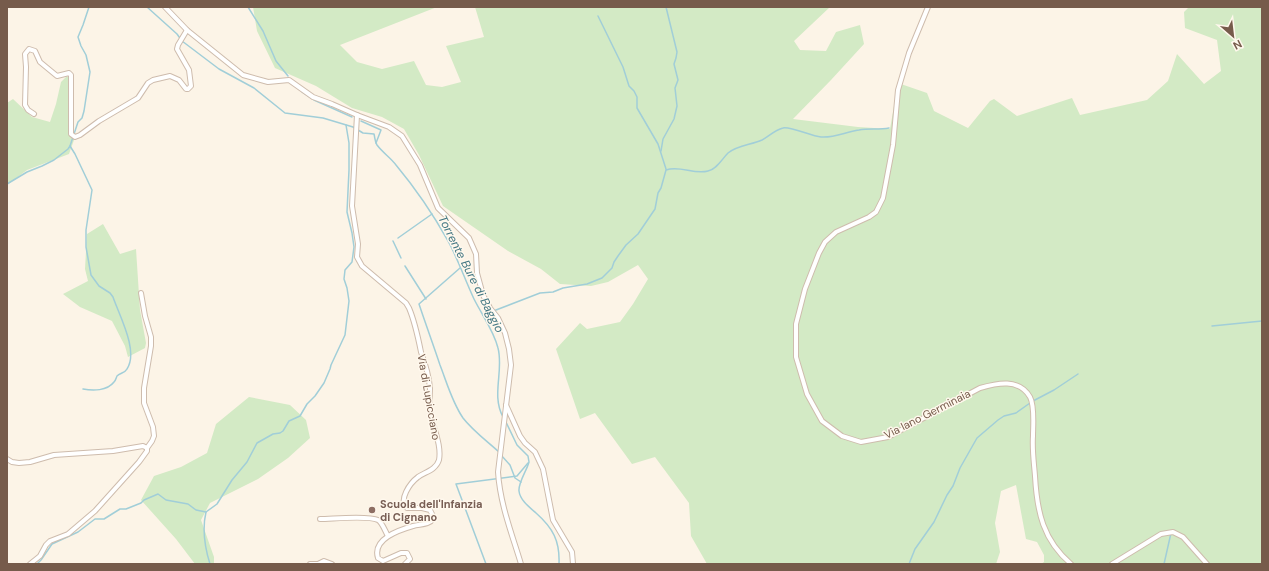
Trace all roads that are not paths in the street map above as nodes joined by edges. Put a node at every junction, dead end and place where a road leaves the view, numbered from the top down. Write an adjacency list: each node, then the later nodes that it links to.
1 (166, 7): 3 (street)
2 (928, 7): 19 (street, Via Iano Germinaia)
3 (186, 31): 4 (street); 5 (street)
4 (34, 114)
5 (357, 116): 7 (street); 11 (street, Via di Lupicciano)
6 (141, 294): 8 (street)
7 (506, 404): 17 (street); 18 (street)
8 (147, 448): 9 (street); 12 (street)
9 (7, 459)
10 (320, 519): 11 (street)
11 (388, 536): 16 (street)
12 (30, 564)
13 (310, 564): 14 (street)
14 (317, 564): 15 (street)
15 (332, 564)
16 (404, 564)
17 (521, 564)
18 (573, 564)
19 (1071, 564)
20 (1112, 564): 21 (street)
21 (1207, 564)

